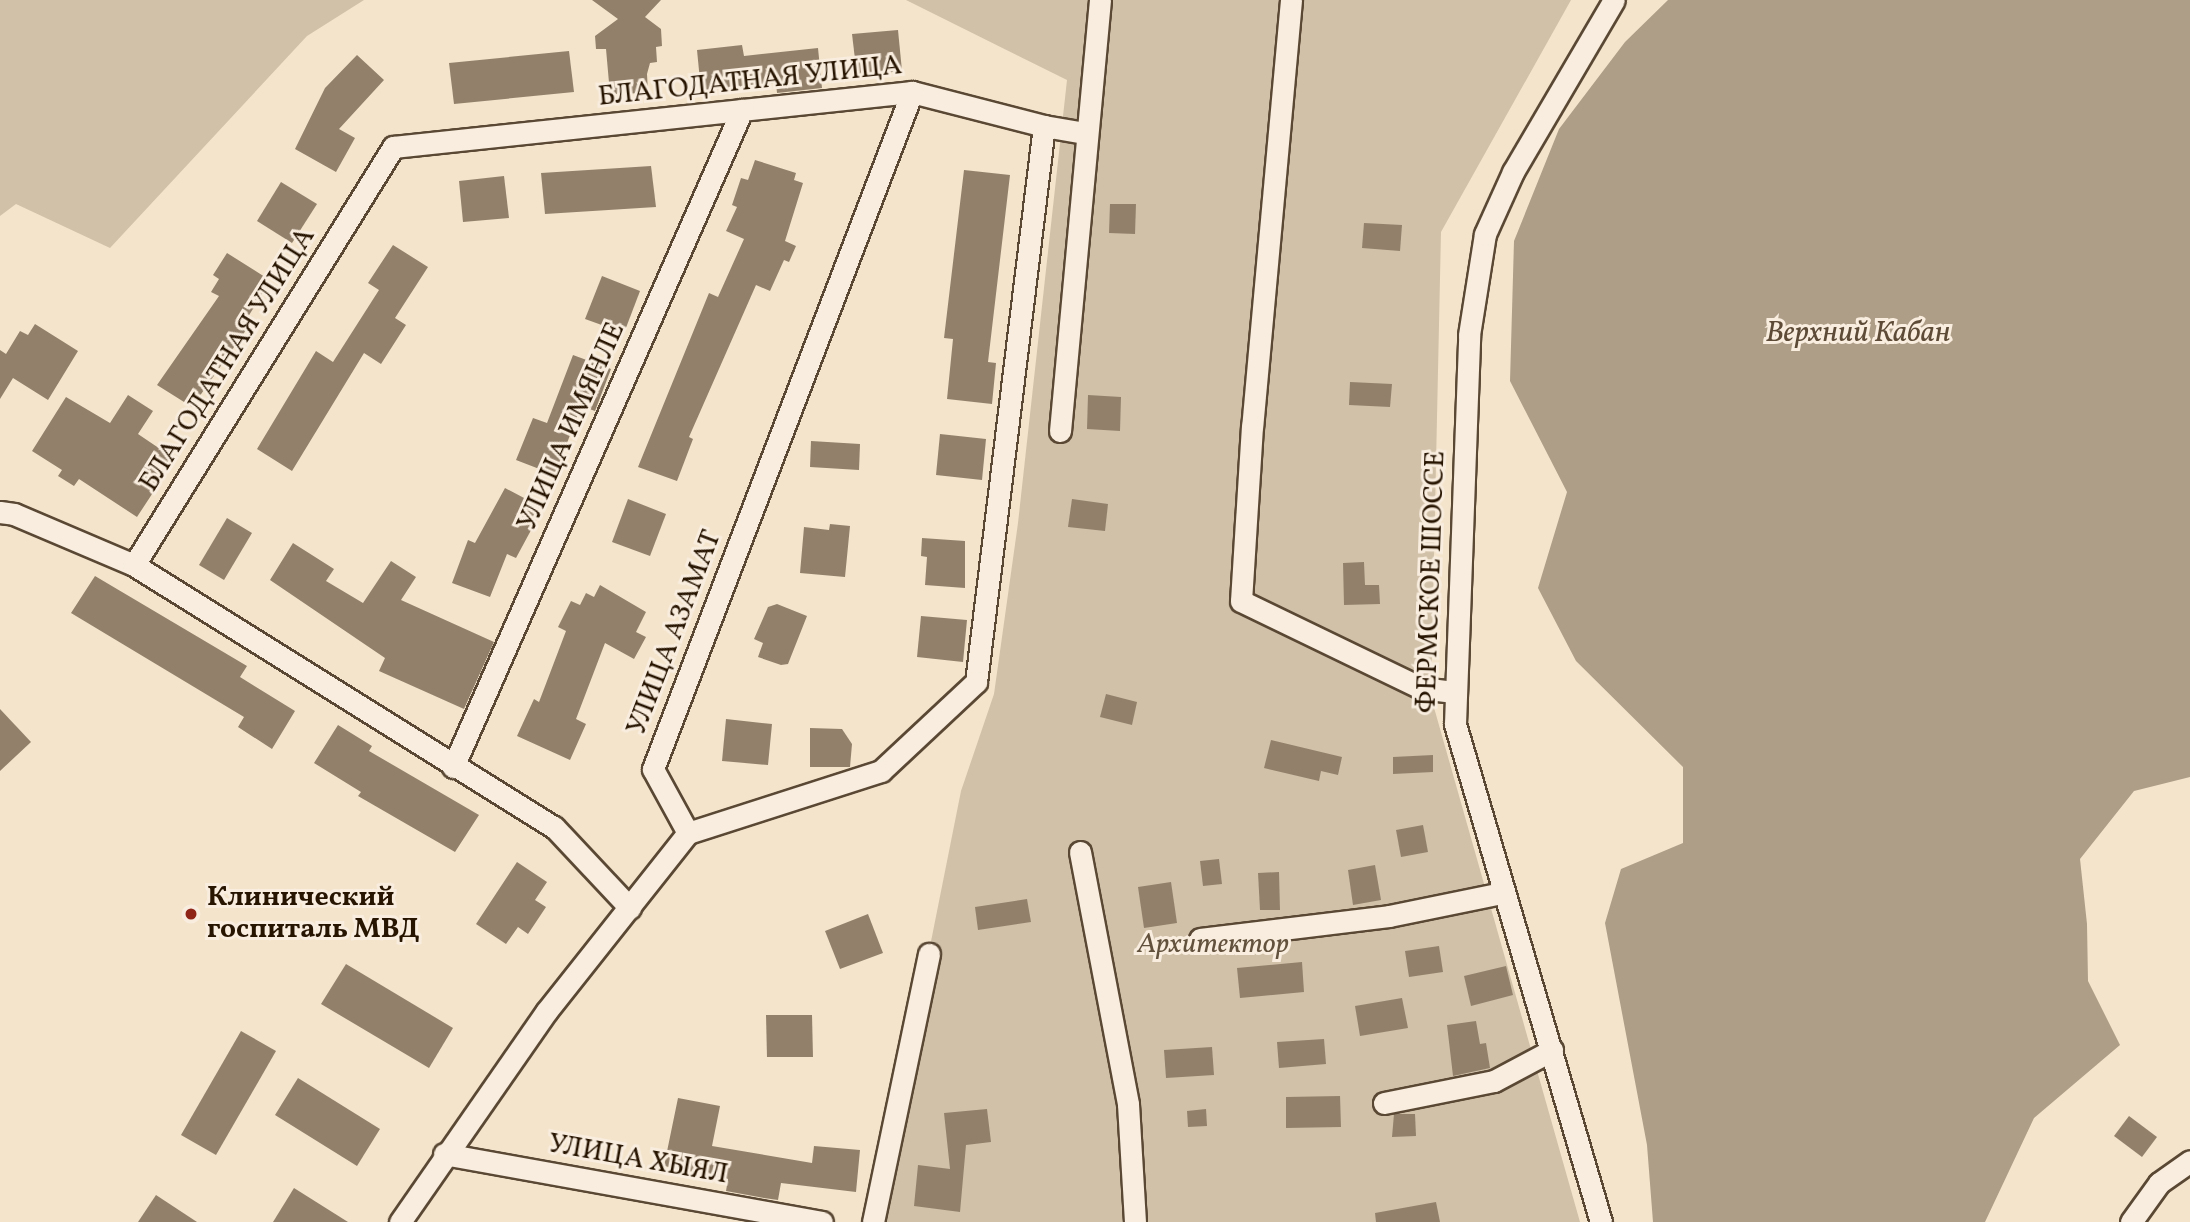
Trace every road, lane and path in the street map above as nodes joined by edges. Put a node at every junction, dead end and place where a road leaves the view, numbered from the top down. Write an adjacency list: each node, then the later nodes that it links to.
1 (1100, 0): 7 (street)
2 (1291, 0): 11 (street)
3 (1614, 0): 11 (street, ФЕРМСКОЕ ШОССЕ)
4 (912, 92): 5 (street, БЛАГОДАТНАЯ УЛИЦА); 6 (street, БЛАГОДАТНАЯ УЛИЦА); 13 (street, УЛИЦА АЗАМАТ)
5 (742, 110): 10 (street, БЛАГОДАТНАЯ УЛИЦА); 12 (street, УЛИЦА ИМЯНЛЕ)
6 (1044, 126): 7 (street, БЛАГОДАТНАЯ УЛИЦА); 13 (street)
7 (1085, 133): 8 (street)
8 (1060, 431)
9 (0, 512): 10 (street)
10 (134, 565): 12 (street)
11 (1456, 692): 15 (street, ФЕРМСКОЕ ШОССЕ)
12 (453, 767): 16 (street)
13 (688, 833): 16 (street)
14 (1080, 852): 26 (street)
15 (1502, 893): 17 (street); 19 (street, ФЕРМСКОЕ ШОССЕ)
16 (630, 908): 21 (street)
17 (1200, 939)
18 (929, 954): 25 (street)
19 (1552, 1050): 20 (street); 27 (street, ФЕРМСКОЕ ШОССЕ)
20 (1384, 1103)
21 (444, 1154): 23 (street); 24 (street, УЛИЦА ХЫЯЛ)
22 (2190, 1161): 28 (street)
23 (400, 1222)
24 (822, 1222)
25 (873, 1222)
26 (1135, 1222)
27 (1601, 1222)
28 (2130, 1222)

